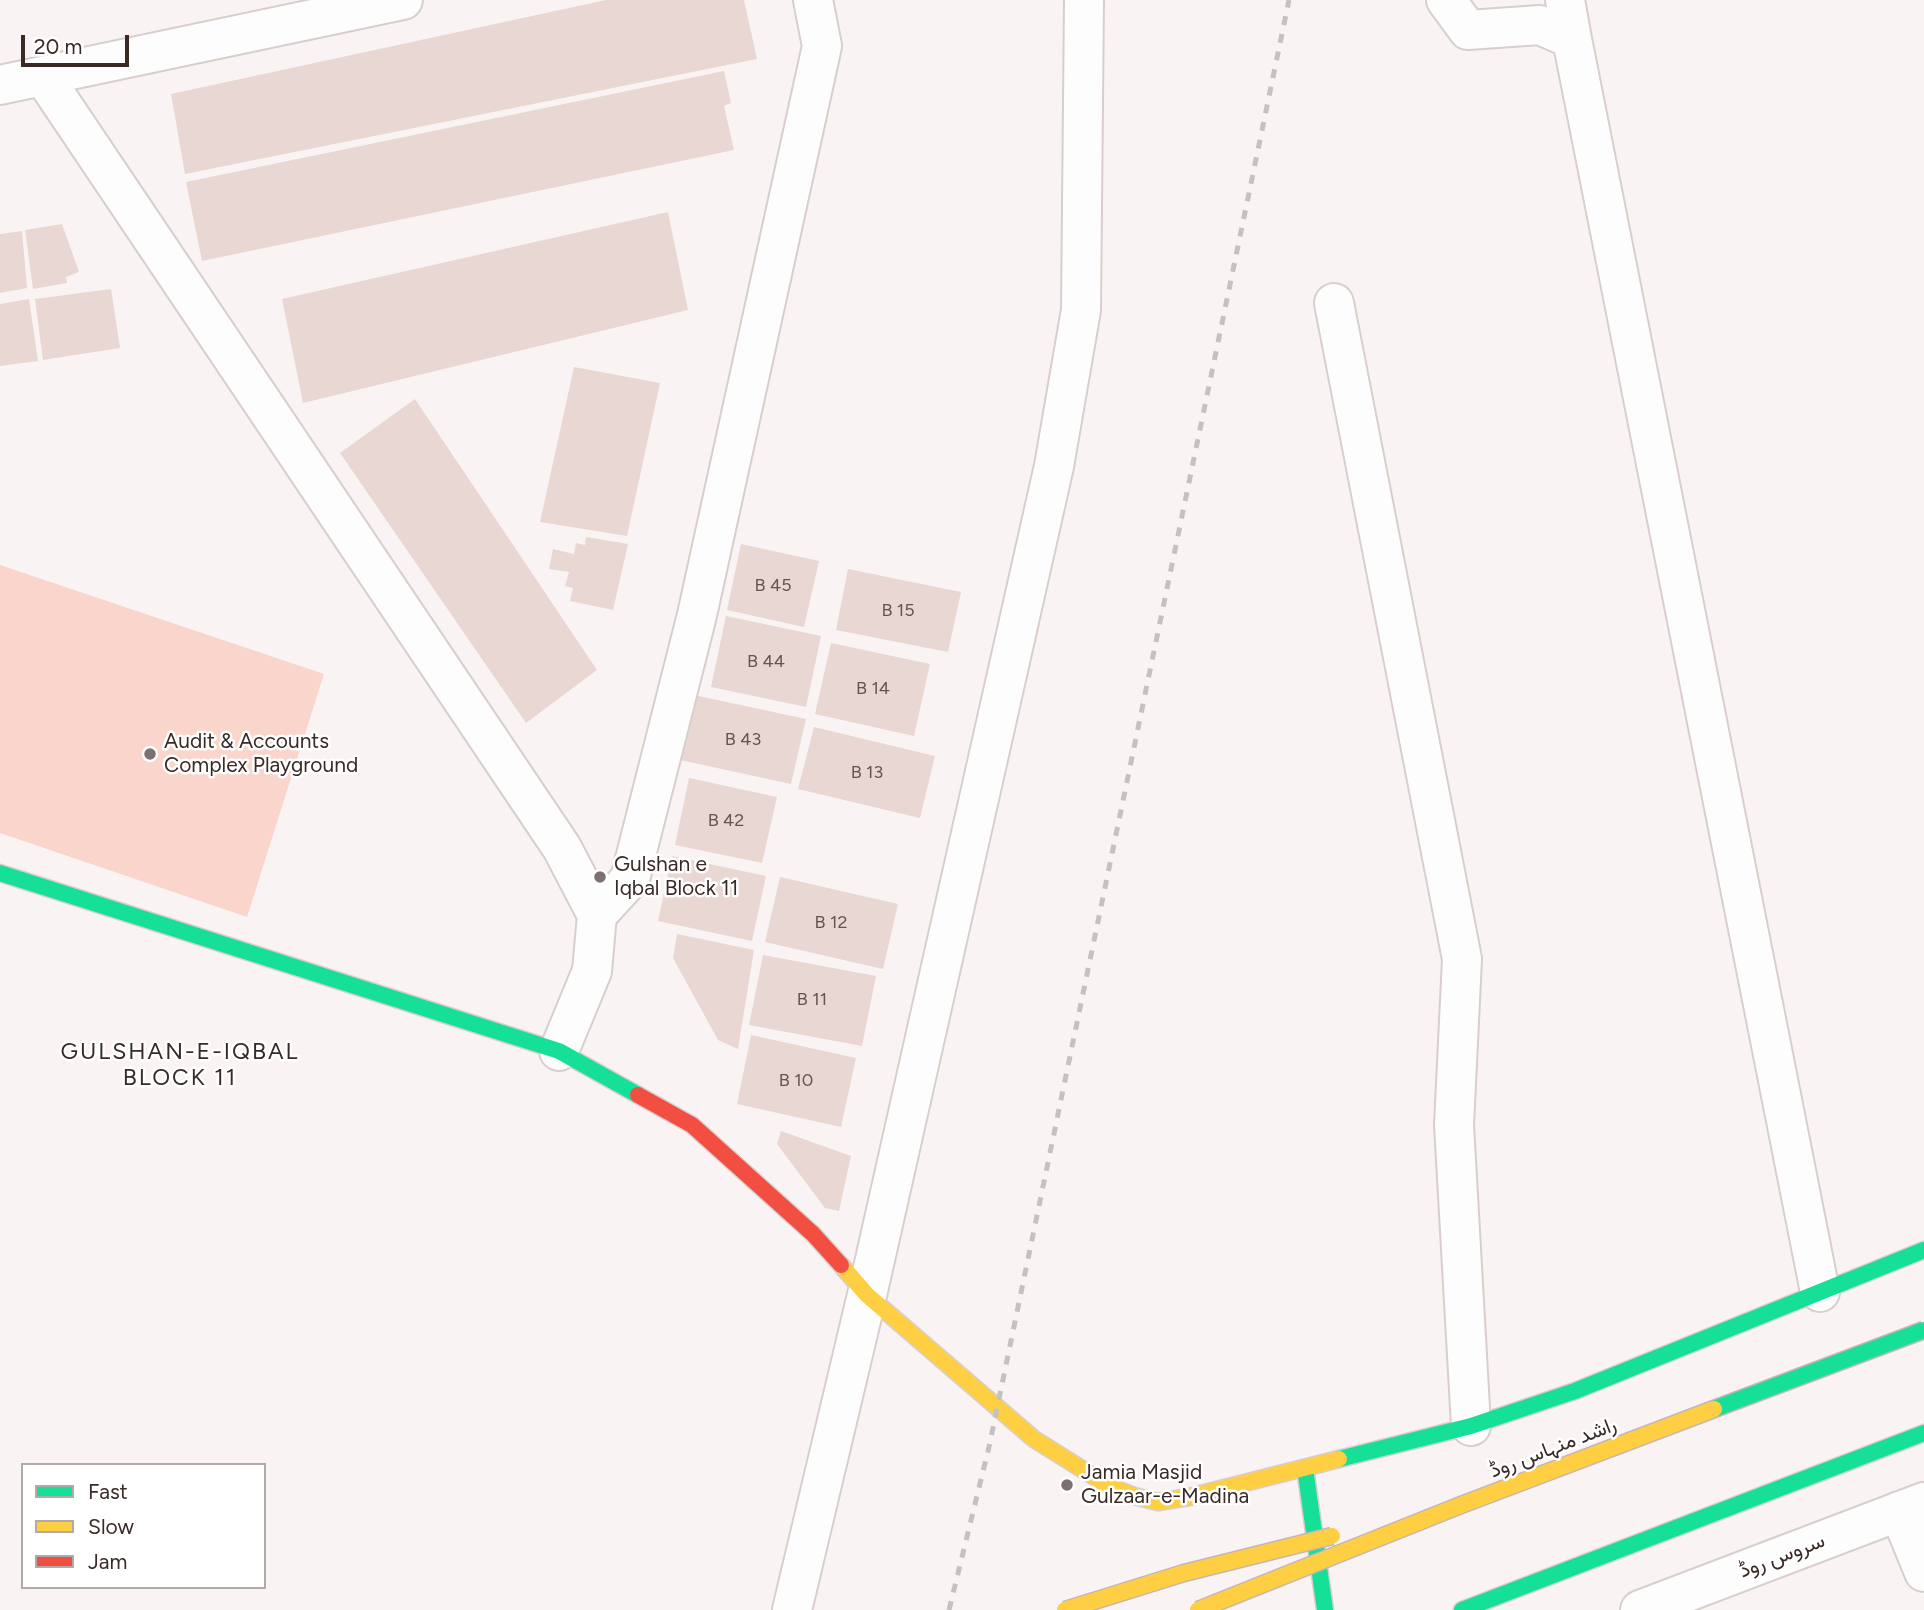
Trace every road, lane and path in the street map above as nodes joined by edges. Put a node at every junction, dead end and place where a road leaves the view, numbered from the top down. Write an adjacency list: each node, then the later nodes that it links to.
1 (403, 0): 7 (street)
2 (813, 0): 11 (street)
3 (1084, 0): 15 (street)
4 (1446, 0): 6 (street)
5 (1565, 0): 6 (street)
6 (1572, 39): 14 (street)
7 (43, 76): 8 (street); 11 (street)
8 (0, 85)
9 (1334, 303): 17 (street)
10 (0, 873): 12 (street)
11 (597, 915): 12 (street)
12 (559, 1051): 15 (street)
13 (1924, 1250): 14 (street)
14 (1819, 1292): 17 (street)
15 (867, 1295): 19 (street); 24 (street)
16 (1924, 1330): 20 (street, راشد منہاس روڈ, bridge)
17 (1472, 1426): 19 (street)
18 (1924, 1433): 28 (street)
19 (1305, 1468): 27 (street)
20 (1461, 1505): 25 (street, bridge); 26 (street, راشد منہاس روڈ, bridge)
21 (1911, 1506): 22 (street); 23 (street, سروس روڈ)
22 (1924, 1573)
23 (1657, 1607)
24 (792, 1610)
25 (1065, 1610)
26 (1198, 1610)
27 (1325, 1610)
28 (1462, 1610)

